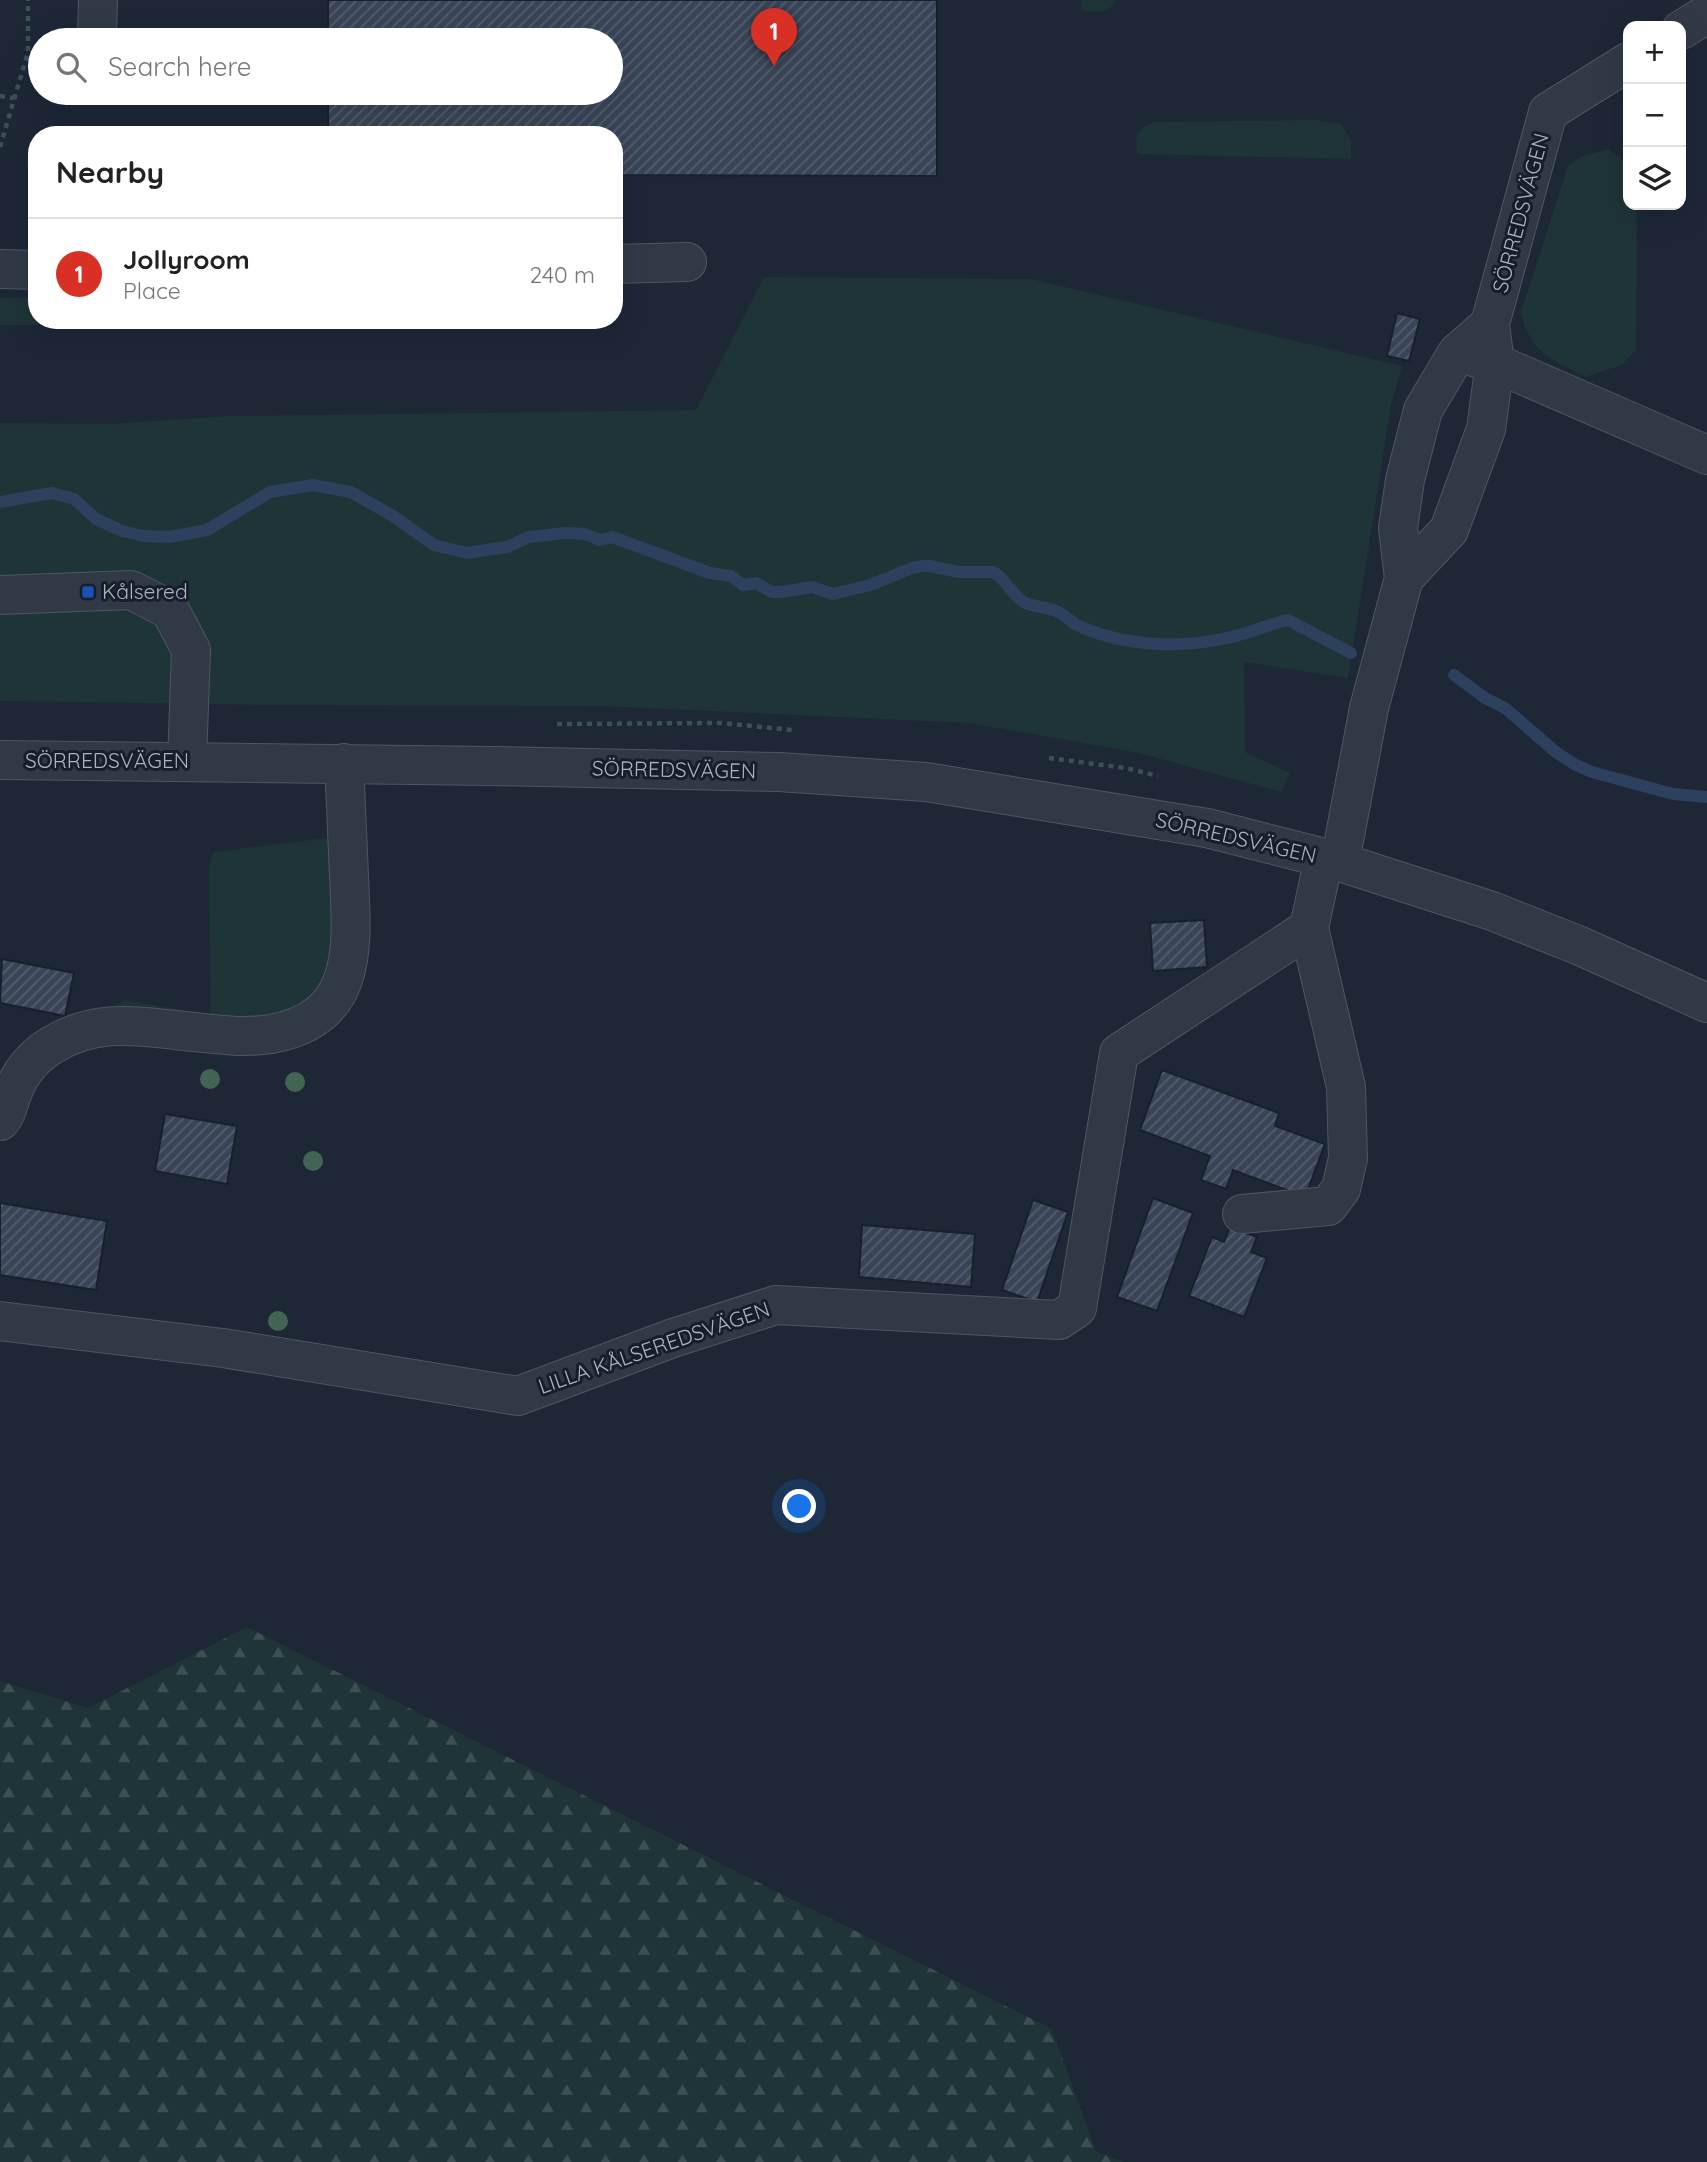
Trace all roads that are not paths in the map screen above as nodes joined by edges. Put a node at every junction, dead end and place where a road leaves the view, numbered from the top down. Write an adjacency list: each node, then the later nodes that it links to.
1 (1707, 14): 2 (street)
2 (1686, 27)
3 (1623, 65): 8 (street, SÖRREDSVÄGEN)
4 (687, 262): 5 (street)
5 (623, 264)
6 (0, 269): 7 (street)
7 (28, 270)
8 (1490, 324): 9 (street, SÖRREDSVÄGEN); 10 (street, SÖRREDSVÄGEN)
9 (1458, 353): 10 (street); 12 (street, SÖRREDSVÄGEN)
10 (1496, 363): 11 (street); 12 (street, SÖRREDSVÄGEN)
11 (1707, 455)
12 (1404, 578): 17 (street, SÖRREDSVÄGEN)
13 (0, 595): 15 (street)
14 (0, 760): 15 (street, SÖRREDSVÄGEN)
15 (187, 762): 16 (street, SÖRREDSVÄGEN)
16 (344, 763): 17 (street, SÖRREDSVÄGEN); 20 (street)
17 (1332, 860): 18 (street); 19 (street, SÖRREDSVÄGEN)
18 (1309, 928): 21 (street); 22 (street, LILLA KÅLSEREDSVÄGEN)
19 (1707, 1003)
20 (0, 1121)
21 (1242, 1214)
22 (0, 1321)

